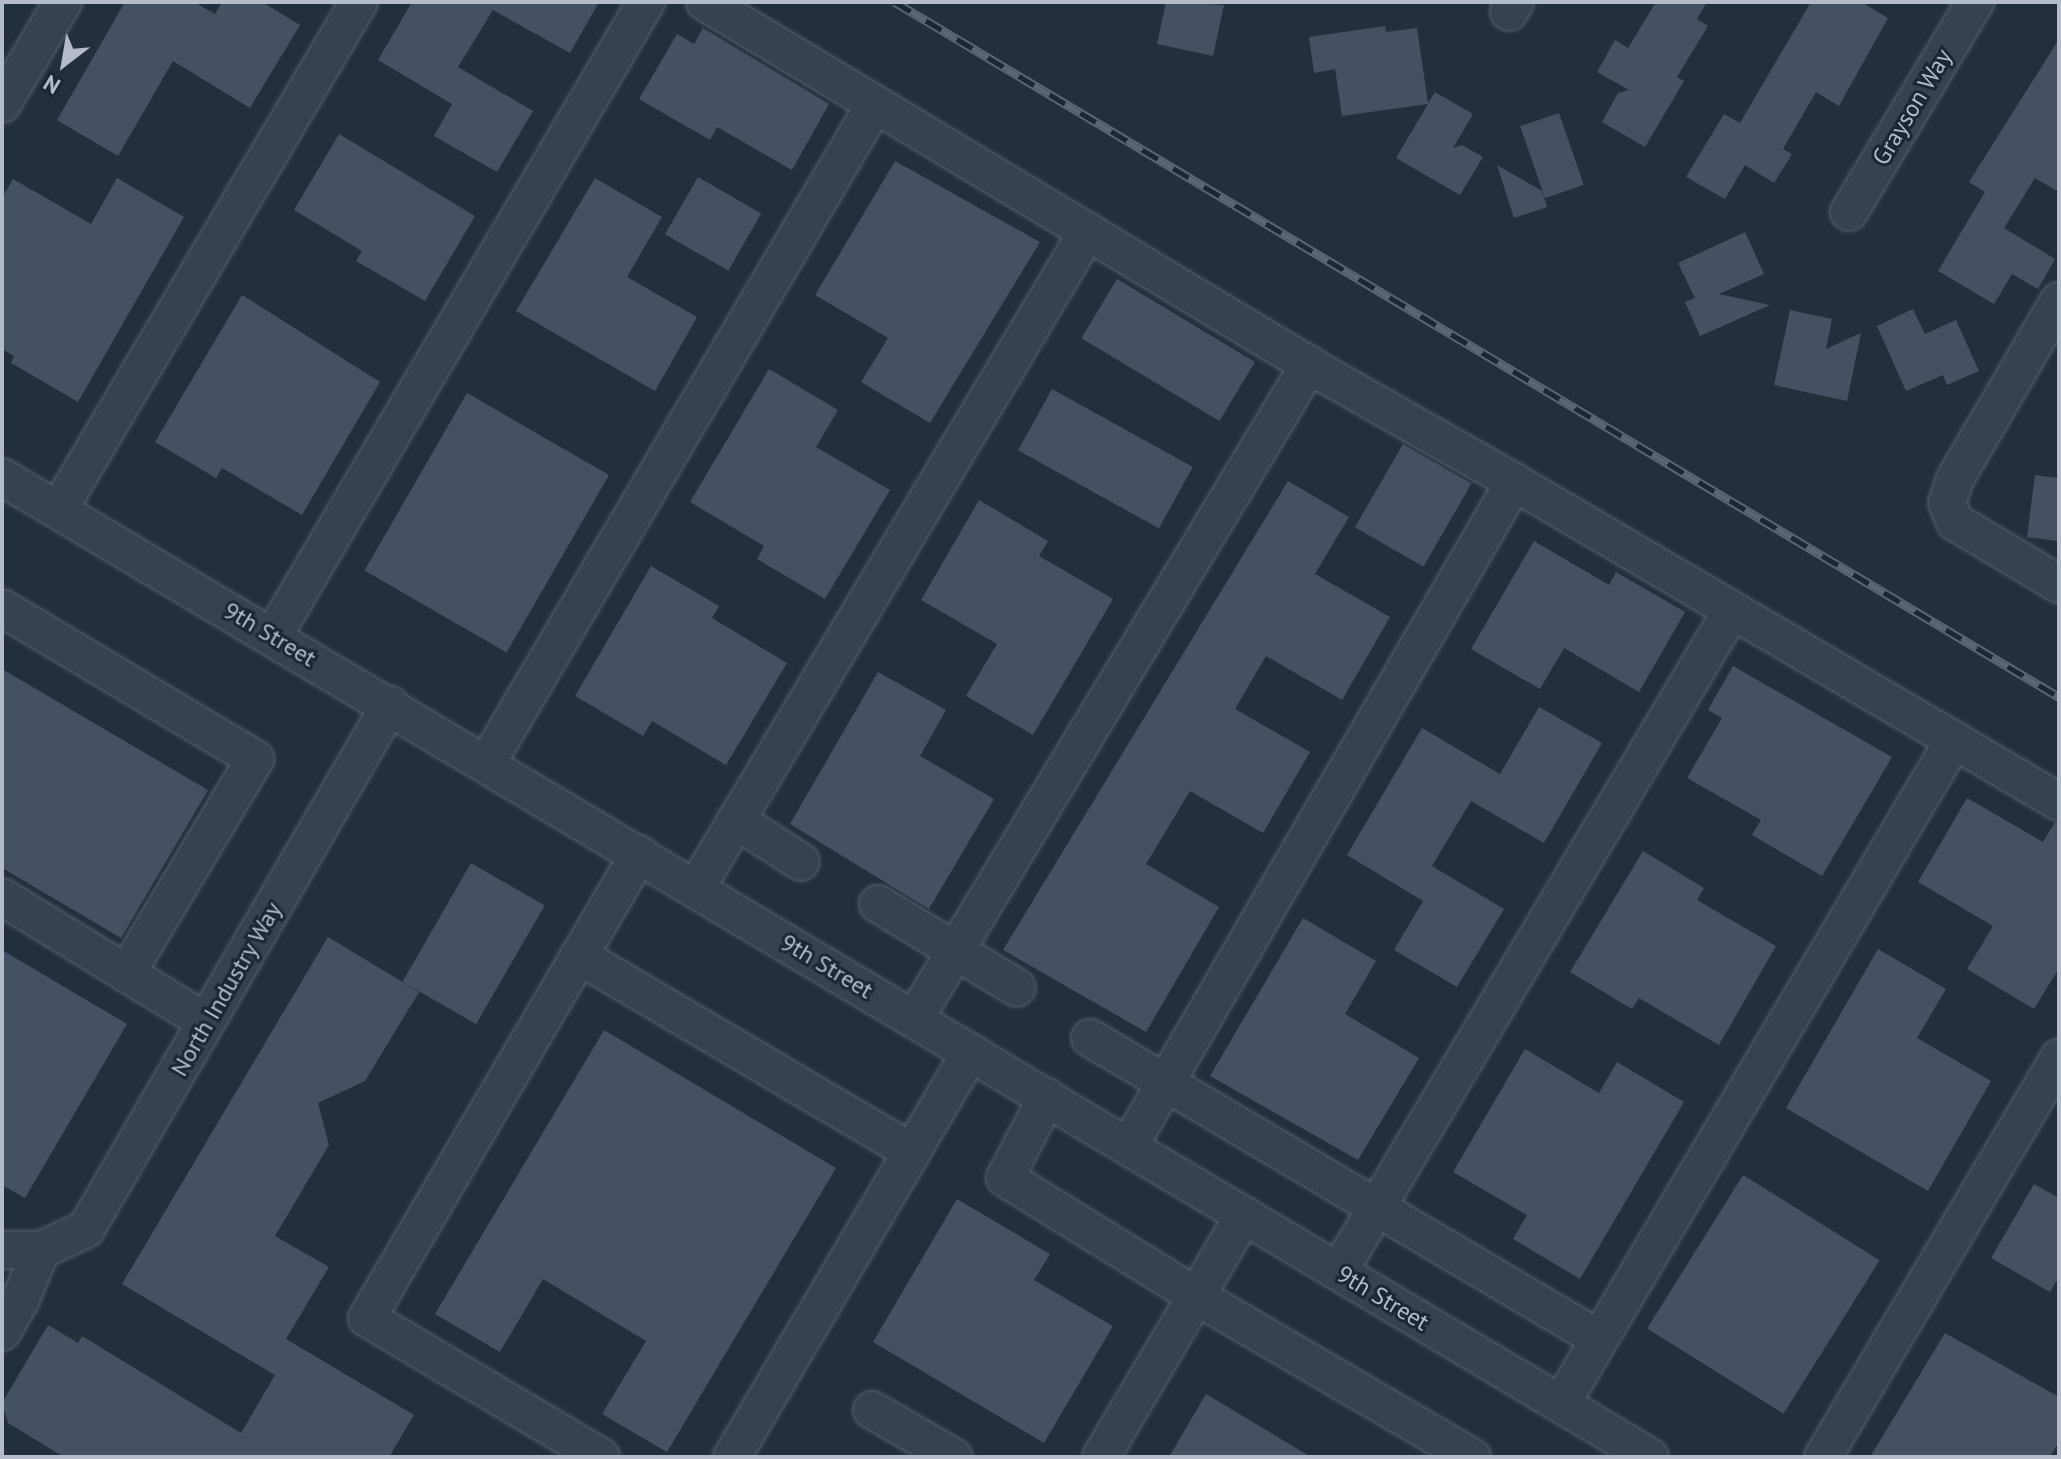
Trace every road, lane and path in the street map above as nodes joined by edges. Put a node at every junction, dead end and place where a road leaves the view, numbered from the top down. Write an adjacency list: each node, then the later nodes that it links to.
1 (63, 2): 6 (street)
2 (359, 2): 14 (street)
3 (646, 2): 18 (street)
4 (705, 2): 7 (street)
5 (1975, 2): 8 (street, Grayson Way)
6 (2, 104)
7 (875, 104): 9 (street); 21 (street)
8 (1849, 212)
9 (1088, 231): 11 (street); 23 (street)
10 (2059, 301): 15 (street)
11 (1309, 365): 13 (street); 29 (street)
12 (2, 477): 14 (street, 9th Street)
13 (1514, 482): 17 (street); 38 (street)
14 (59, 509): 18 (street, 9th Street)
15 (2059, 584)
16 (2, 608): 31 (street)
17 (1732, 610): 20 (street); 42 (street)
18 (273, 636): 19 (street, 9th Street)
19 (390, 705): 21 (street, 9th Street); 34 (street, North Industry Way)
20 (1954, 740): 22 (street); 49 (street)
21 (487, 763): 24 (street, 9th Street)
22 (2059, 802)
23 (736, 820): 25 (street); 26 (street)
24 (639, 854): 26 (street, 9th Street); 30 (street)
25 (801, 862)
26 (696, 888): 33 (street, 9th Street)
27 (2, 897): 31 (street)
28 (878, 904): 29 (street)
29 (955, 952): 32 (street); 33 (street)
30 (579, 956): 41 (street); 52 (street)
31 (127, 973): 34 (street)
32 (1017, 988)
33 (915, 1018): 36 (street, 9th Street)
34 (206, 1022): 45 (street, North Industry Way)
35 (1090, 1038): 38 (street)
36 (971, 1052): 39 (street, 9th Street); 41 (street)
37 (2059, 1058): 58 (street)
38 (1166, 1082): 40 (street); 42 (street)
39 (1047, 1097): 40 (street, 9th Street); 47 (street)
40 (1129, 1146): 43 (street, 9th Street)
41 (912, 1152): 53 (street)
42 (1378, 1207): 46 (street); 49 (street)
43 (1244, 1215): 46 (street, 9th Street); 47 (street)
44 (2, 1250): 45 (street)
45 (41, 1250): 48 (street)
46 (1339, 1271): 50 (street, 9th Street)
47 (1196, 1296): 55 (street); 56 (street)
48 (2, 1332)
49 (1599, 1339): 50 (street)
50 (1561, 1404): 57 (street, 9th Street)
51 (872, 1410): 54 (street)
52 (601, 1457)
53 (732, 1457)
54 (953, 1457)
55 (1101, 1457)
56 (1472, 1457)
57 (1650, 1457)
58 (1823, 1457)

